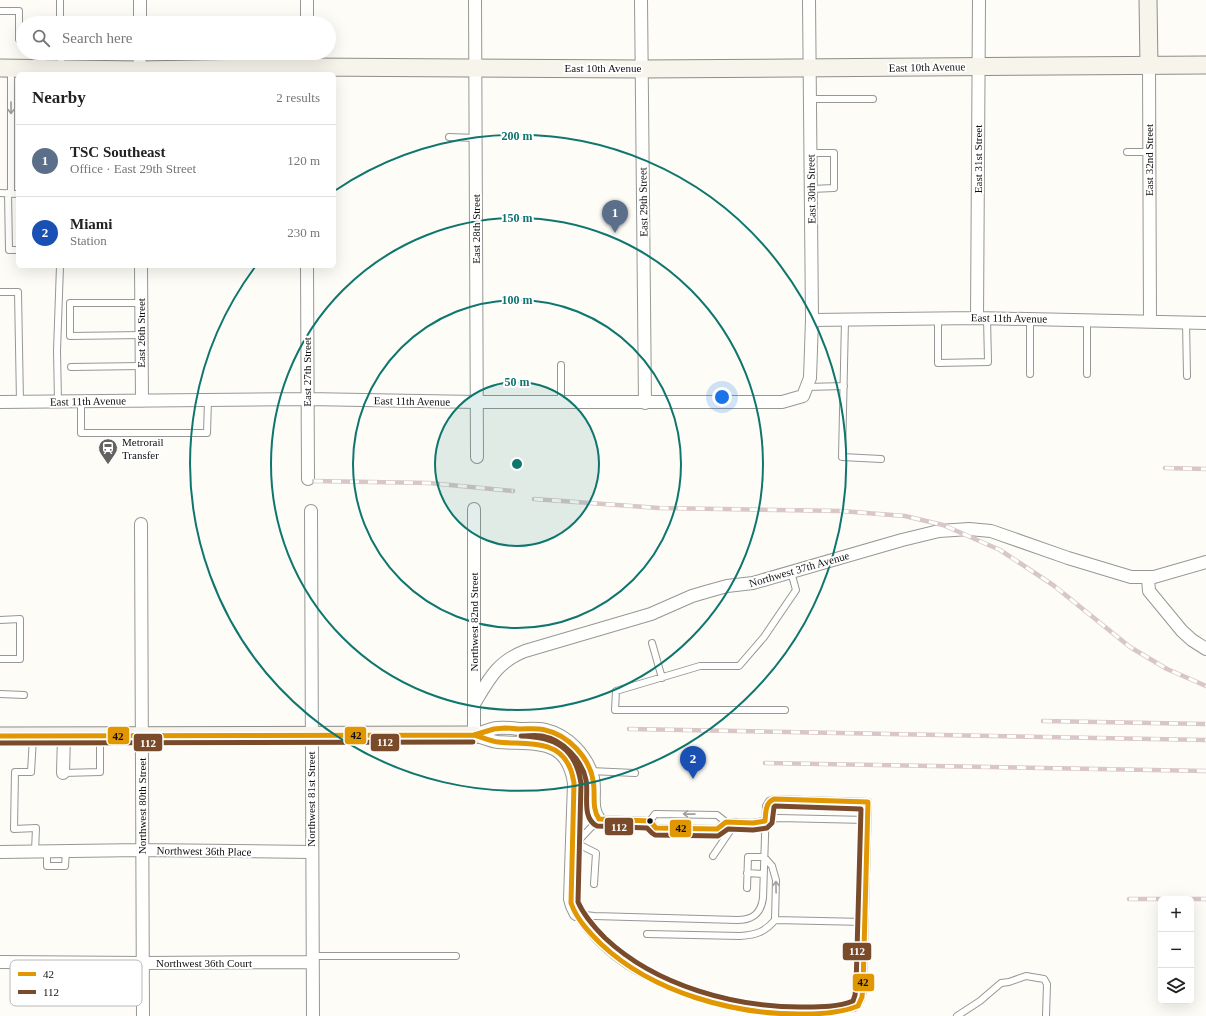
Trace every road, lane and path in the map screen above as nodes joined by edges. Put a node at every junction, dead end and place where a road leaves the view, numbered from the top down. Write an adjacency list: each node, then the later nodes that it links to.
1 (60, 0): 11 (lane)
2 (140, 0): 12 (street)
3 (307, 0): 13 (street)
4 (475, 0): 21 (street, East 28th Street)
5 (641, 0): 24 (street, East 29th Street)
6 (809, 0): 22 (street, East 30th Street)
7 (978, 0): 20 (street, East 31st Street)
8 (1148, 0): 17 (street, East 32nd Street)
9 (0, 12): 10 (lane)
10 (19, 16)
11 (60, 16)
12 (140, 16)
13 (307, 16)
14 (140, 60): 25 (street)
15 (43, 61): 19 (street, East 10th Avenue); 23 (street, East 10th Avenue)
16 (307, 65): 21 (street, East 10th Avenue); 25 (street, East 10th Avenue)
17 (1149, 65): 18 (street, East 10th Avenue); 20 (street, East 10th Avenue); 31 (street, East 32nd Street)
18 (1206, 65)
19 (61, 66): 25 (street, East 10th Avenue)
20 (978, 66): 22 (street, East 10th Avenue); 44 (street, East 31st Street)
21 (476, 68): 24 (street, East 10th Avenue); 29 (street, East 28th Street)
22 (810, 68): 24 (street, East 10th Avenue); 27 (street, East 30th Street)
23 (6, 69): 35 (lane, one-way to 35)
24 (641, 69): 70 (street, East 29th Street)
25 (139, 72)
26 (873, 98): 27 (lane)
27 (810, 99): 32 (street, East 30th Street)
28 (449, 137): 29 (lane)
29 (476, 138): 68 (street, East 28th Street)
30 (1127, 152): 31 (lane)
31 (1149, 152): 49 (street, East 32nd Street)
32 (810, 153): 33 (street, East 30th Street); 33 (lane)
33 (811, 189): 46 (street, East 30th Street)
34 (0, 193): 35 (lane)
35 (9, 194): 36 (lane); 37 (lane)
36 (16, 194)
37 (16, 250)
38 (60, 268): 63 (lane)
39 (141, 268): 42 (street, East 26th Street)
40 (307, 268): 61 (street, East 27th Street)
41 (0, 292): 67 (lane)
42 (141, 303): 52 (street, East 26th Street); 52 (lane)
43 (938, 318): 44 (street, East 11th Avenue); 44 (lane); 47 (street, East 11th Avenue)
44 (982, 318): 45 (street, East 11th Avenue)
45 (1030, 319): 48 (street, East 11th Avenue); 56 (lane)
46 (812, 320): 47 (street, East 11th Avenue); 59 (street, East 30th Street)
47 (846, 320): 60 (lane)
48 (1087, 320): 49 (street, East 11th Avenue); 57 (lane)
49 (1150, 321): 50 (street, East 11th Avenue)
50 (1186, 322): 51 (street, East 11th Avenue); 58 (lane)
51 (1206, 323)
52 (142, 335): 54 (street, East 26th Street)
53 (561, 365): 69 (lane)
54 (142, 366): 55 (lane); 65 (street, East 26th Street)
55 (70, 367)
56 (1030, 374)
57 (1087, 374)
58 (1187, 376)
59 (808, 382): 60 (lane); 70 (street, East 11th Avenue)
60 (844, 386): 72 (lane)
61 (307, 399): 62 (street, East 11th Avenue); 68 (street, East 11th Avenue); 73 (street, East 27th Street)
62 (208, 400): 64 (lane); 65 (street, East 11th Avenue)
63 (58, 401): 64 (street, East 11th Avenue); 67 (street, East 11th Avenue)
64 (82, 401): 65 (street, East 11th Avenue)
65 (142, 401)
66 (0, 402): 67 (street, East 11th Avenue)
67 (20, 402)
68 (476, 402): 69 (street, East 11th Avenue); 71 (street, East 28th Street)
69 (562, 403): 70 (street, East 11th Avenue)
70 (645, 403)
71 (477, 457)
72 (881, 459)
73 (308, 479)
74 (474, 509): 87 (street, Northwest 82nd Street)
75 (311, 511): 95 (street, Northwest 81st Street)
76 (141, 524): 94 (street, Northwest 80th Street)
77 (1206, 562): 79 (street, Northwest 37th Avenue)
78 (791, 572): 79 (street, Northwest 37th Avenue); 84 (lane); 87 (street, Northwest 37th Avenue)
79 (1148, 578): 82 (street)
80 (0, 620): 83 (lane)
81 (652, 643): 84 (lane)
82 (1206, 648)
83 (0, 659)
84 (662, 678): 88 (lane)
85 (0, 694): 86 (lane)
86 (24, 695)
87 (474, 704): 89 (street, Northwest 82nd Street)
88 (785, 710)
89 (474, 735): 95 (street); 96 (street); 105 (street)
90 (0, 736): 91 (street)
91 (33, 736): 92 (street); 107 (lane)
92 (64, 736): 93 (street); 97 (street)
93 (100, 736): 94 (street); 97 (lane)
94 (143, 736): 95 (street); 106 (street, Northwest 80th Street)
95 (311, 736): 109 (street, Northwest 81st Street)
96 (590, 771): 98 (lane); 99 (street)
97 (63, 773)
98 (635, 773)
99 (599, 819): 100 (lane); 105 (lane)
100 (650, 820): 103 (lane, one-way to 100); 103 (lane)
101 (867, 820): 102 (lane); 102 (lane); 118 (lane)
102 (765, 821): 104 (lane); 111 (lane)
103 (726, 822): 104 (lane)
104 (736, 822): 110 (lane)
105 (572, 841): 114 (lane); 116 (street)
106 (142, 850): 107 (street, Northwest 36th Place); 109 (street, Northwest 36th Place); 124 (street, Northwest 80th Street)
107 (41, 851): 108 (street, Northwest 36th Place)
108 (0, 852)
109 (311, 852): 121 (street, Northwest 81st Street)
110 (712, 856)
111 (764, 857): 112 (lane); 113 (lane); 117 (lane, one-way to 111)
112 (747, 873): 113 (lane); 115 (lane)
113 (764, 874): 116 (lane)
114 (594, 884)
115 (747, 888)
116 (576, 914): 118 (lane)
117 (776, 920): 118 (lane); 119 (lane)
118 (865, 922)
119 (647, 934)
120 (456, 956): 121 (lane)
121 (312, 959): 124 (street, Northwest 36th Court); 126 (street, Northwest 81st Street)
122 (0, 962): 123 (street, Northwest 36th Court)
123 (10, 962)
124 (143, 963): 125 (street, Northwest 80th Street)
125 (144, 1016)
126 (312, 1016)
127 (957, 1016): 128 (lane)
128 (1046, 1016)

